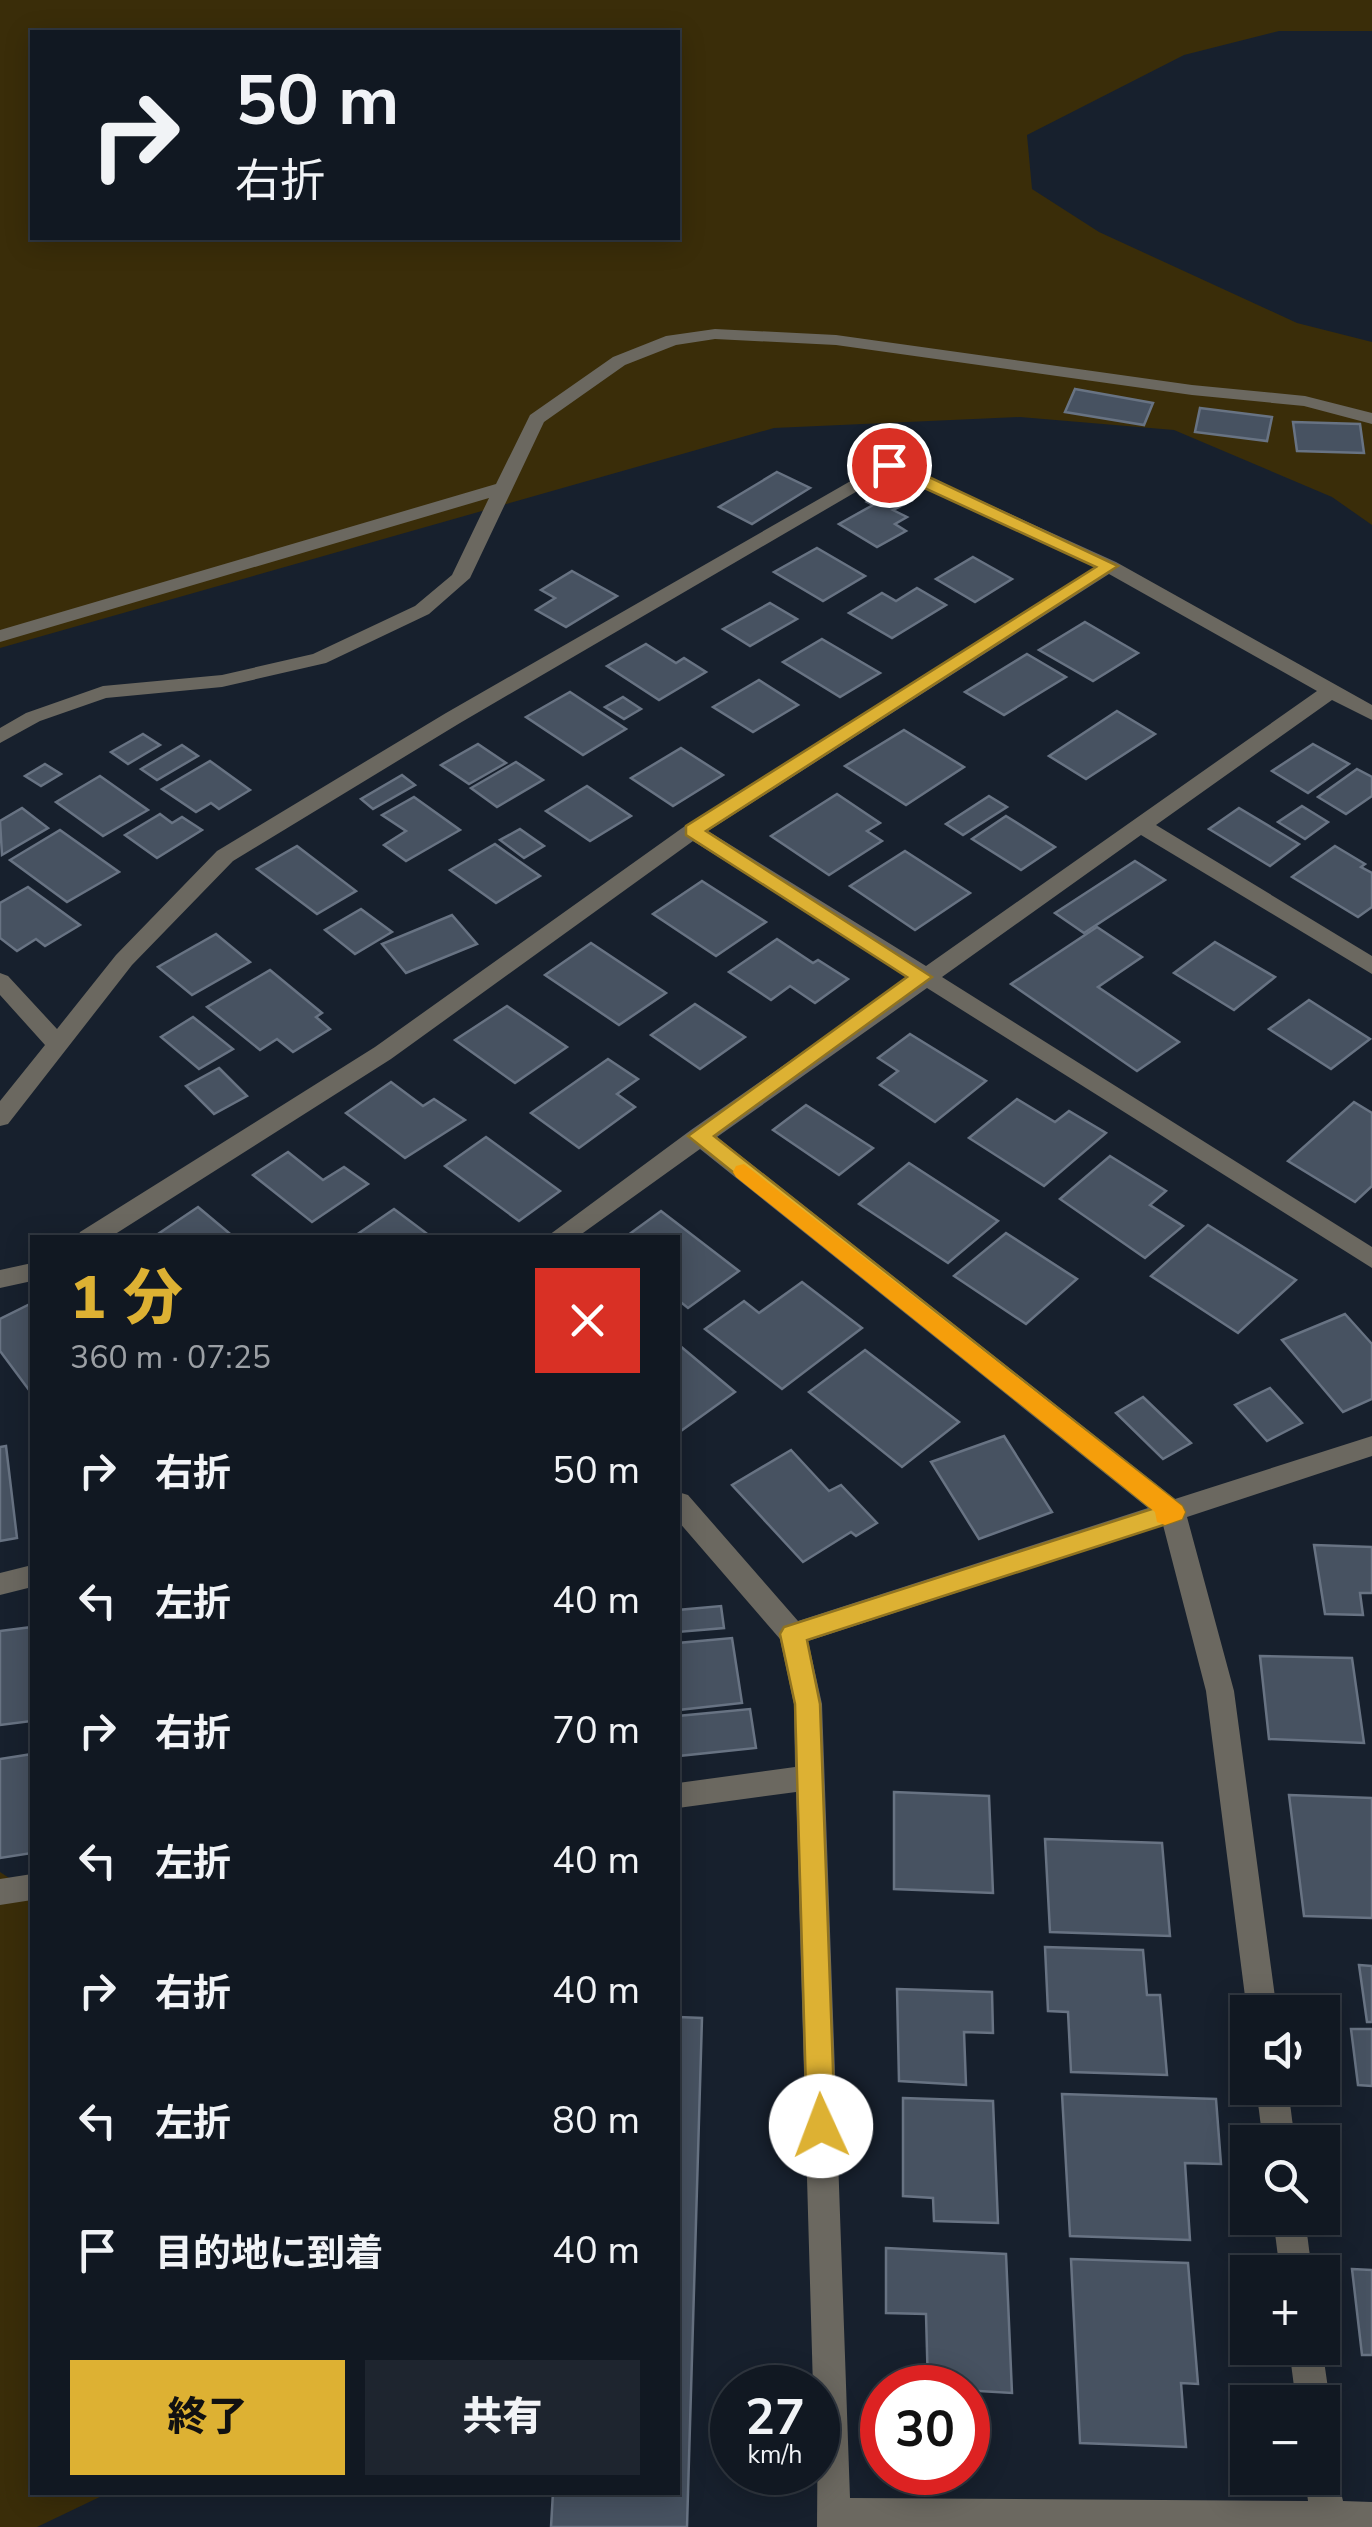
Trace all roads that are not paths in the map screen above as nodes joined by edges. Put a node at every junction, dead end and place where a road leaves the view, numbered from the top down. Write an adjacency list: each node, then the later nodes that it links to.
1 (1372, 420): 2 (street)
2 (501, 488): 4 (street); 7 (street)
3 (1109, 566): 5 (street); 9 (street); 13 (street)
4 (0, 636)
5 (1329, 692): 6 (street); 8 (street)
6 (1372, 714)
7 (0, 736)
8 (1140, 825): 10 (street); 11 (street)
9 (692, 831): 11 (street); 16 (street)
10 (1372, 966)
11 (922, 977): 15 (street); 18 (street)
12 (0, 980): 13 (street)
13 (59, 1046): 14 (street)
14 (0, 1118)
15 (699, 1136): 17 (street); 23 (street)
16 (94, 1235)
17 (561, 1235)
18 (1372, 1259)
19 (30, 1272): 20 (street)
20 (0, 1279)
21 (1372, 1446): 23 (street)
22 (680, 1505): 26 (street)
23 (1173, 1512): 26 (street); 31 (street)
24 (30, 1576): 25 (street)
25 (0, 1584)
26 (793, 1634): 27 (street)
27 (810, 1777): 28 (street); 34 (street)
28 (680, 1796)
29 (30, 1887): 30 (street)
30 (0, 1892)
31 (1260, 1995)
32 (1325, 2495): 35 (street)
33 (1372, 2519): 35 (street)
34 (834, 2521): 35 (street)
35 (1329, 2522)

